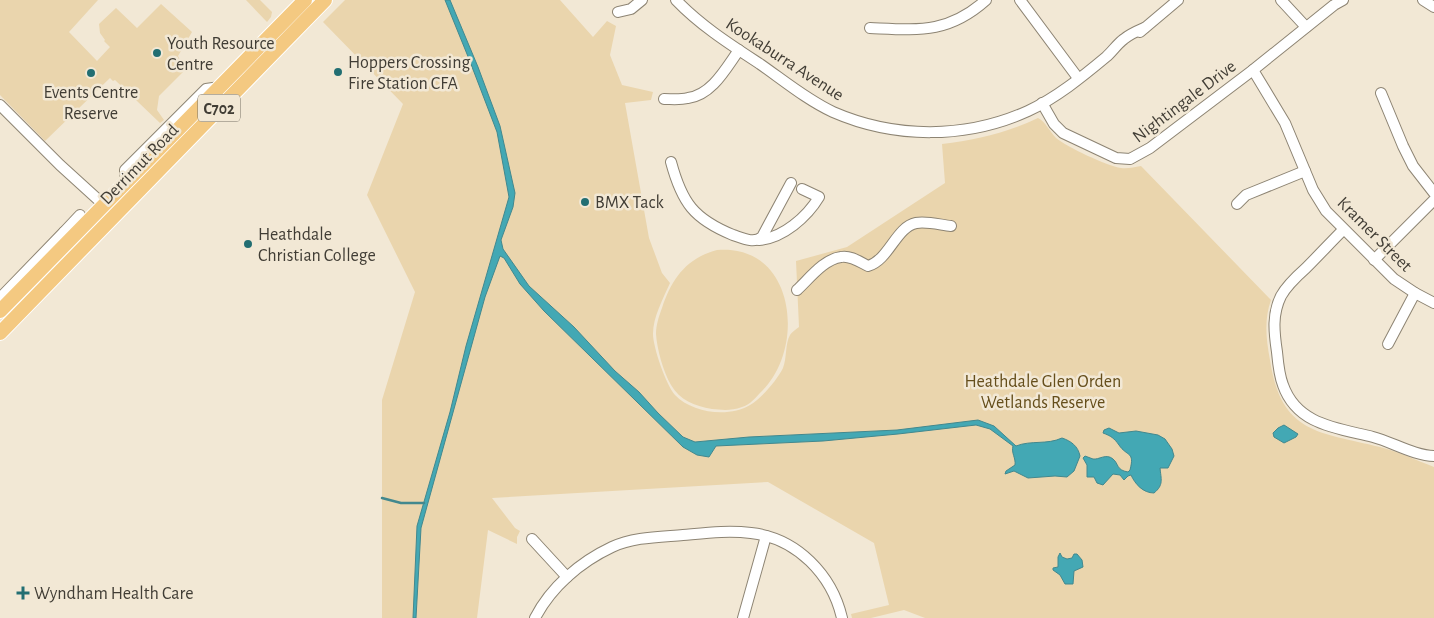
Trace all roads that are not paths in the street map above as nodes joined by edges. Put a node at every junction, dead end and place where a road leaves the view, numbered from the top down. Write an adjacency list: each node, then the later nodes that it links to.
1 (305, 0): 13 (highway, Derrimut Road / C702)
2 (325, 0): 14 (highway, Derrimut Road / C702)
3 (642, 0): 12 (street)
4 (676, 0): 17 (street, Kookaburra Avenue)
5 (986, 0): 16 (street)
6 (1020, 0): 19 (street)
7 (1178, 0): 19 (street, Kookaburra Avenue)
8 (1282, 0): 15 (street)
9 (1343, 0): 15 (street, Nightingale Drive)
10 (1423, 0): 11 (street)
11 (1434, 7)
12 (618, 12)
13 (290, 15): 14 (highway); 27 (highway, Derrimut Road / C702)
14 (301, 25): 26 (highway, Derrimut Road / C702)
15 (1306, 27): 18 (street, Nightingale Drive)
16 (870, 28)
17 (739, 50): 21 (street); 22 (street, Kookaburra Avenue)
18 (1250, 73): 22 (street, Nightingale Drive); 25 (street, Kramer Street)
19 (1078, 78): 22 (street, Kookaburra Avenue)
20 (1381, 93): 30 (street)
21 (664, 99)
22 (1042, 104)
23 (0, 105): 33 (street)
24 (671, 162): 39 (street)
25 (1305, 171): 32 (street); 37 (street, Kramer Street)
26 (157, 172): 27 (highway); 35 (highway, Derrimut Road / C702)
27 (129, 180): 33 (highway, Derrimut Road / C702)
28 (791, 183): 39 (street)
29 (802, 189): 39 (street)
30 (1434, 193)
31 (1434, 200): 40 (street)
32 (1237, 204)
33 (102, 207): 35 (highway); 38 (highway, Derrimut Road / C702)
34 (80, 215): 38 (street)
35 (114, 217): 44 (highway, Derrimut Road / C702)
36 (951, 226): 41 (street)
37 (1343, 230): 40 (street, Kramer Street); 48 (street)
38 (69, 234): 45 (highway, Derrimut Road / C702)
39 (759, 240)
40 (1374, 260): 42 (street, Kramer Street)
41 (797, 290)
42 (1415, 293): 43 (street, Kramer Street); 47 (street)
43 (1434, 303)
44 (29, 304): 45 (highway); 46 (highway, Derrimut Road / C702)
45 (1, 305)
46 (0, 333)
47 (1388, 344)
48 (1434, 456)
49 (766, 536): 51 (street); 53 (street); 54 (street)
50 (532, 539): 51 (street)
51 (567, 577): 52 (street)
52 (535, 618)
53 (743, 618)
54 (842, 618)

